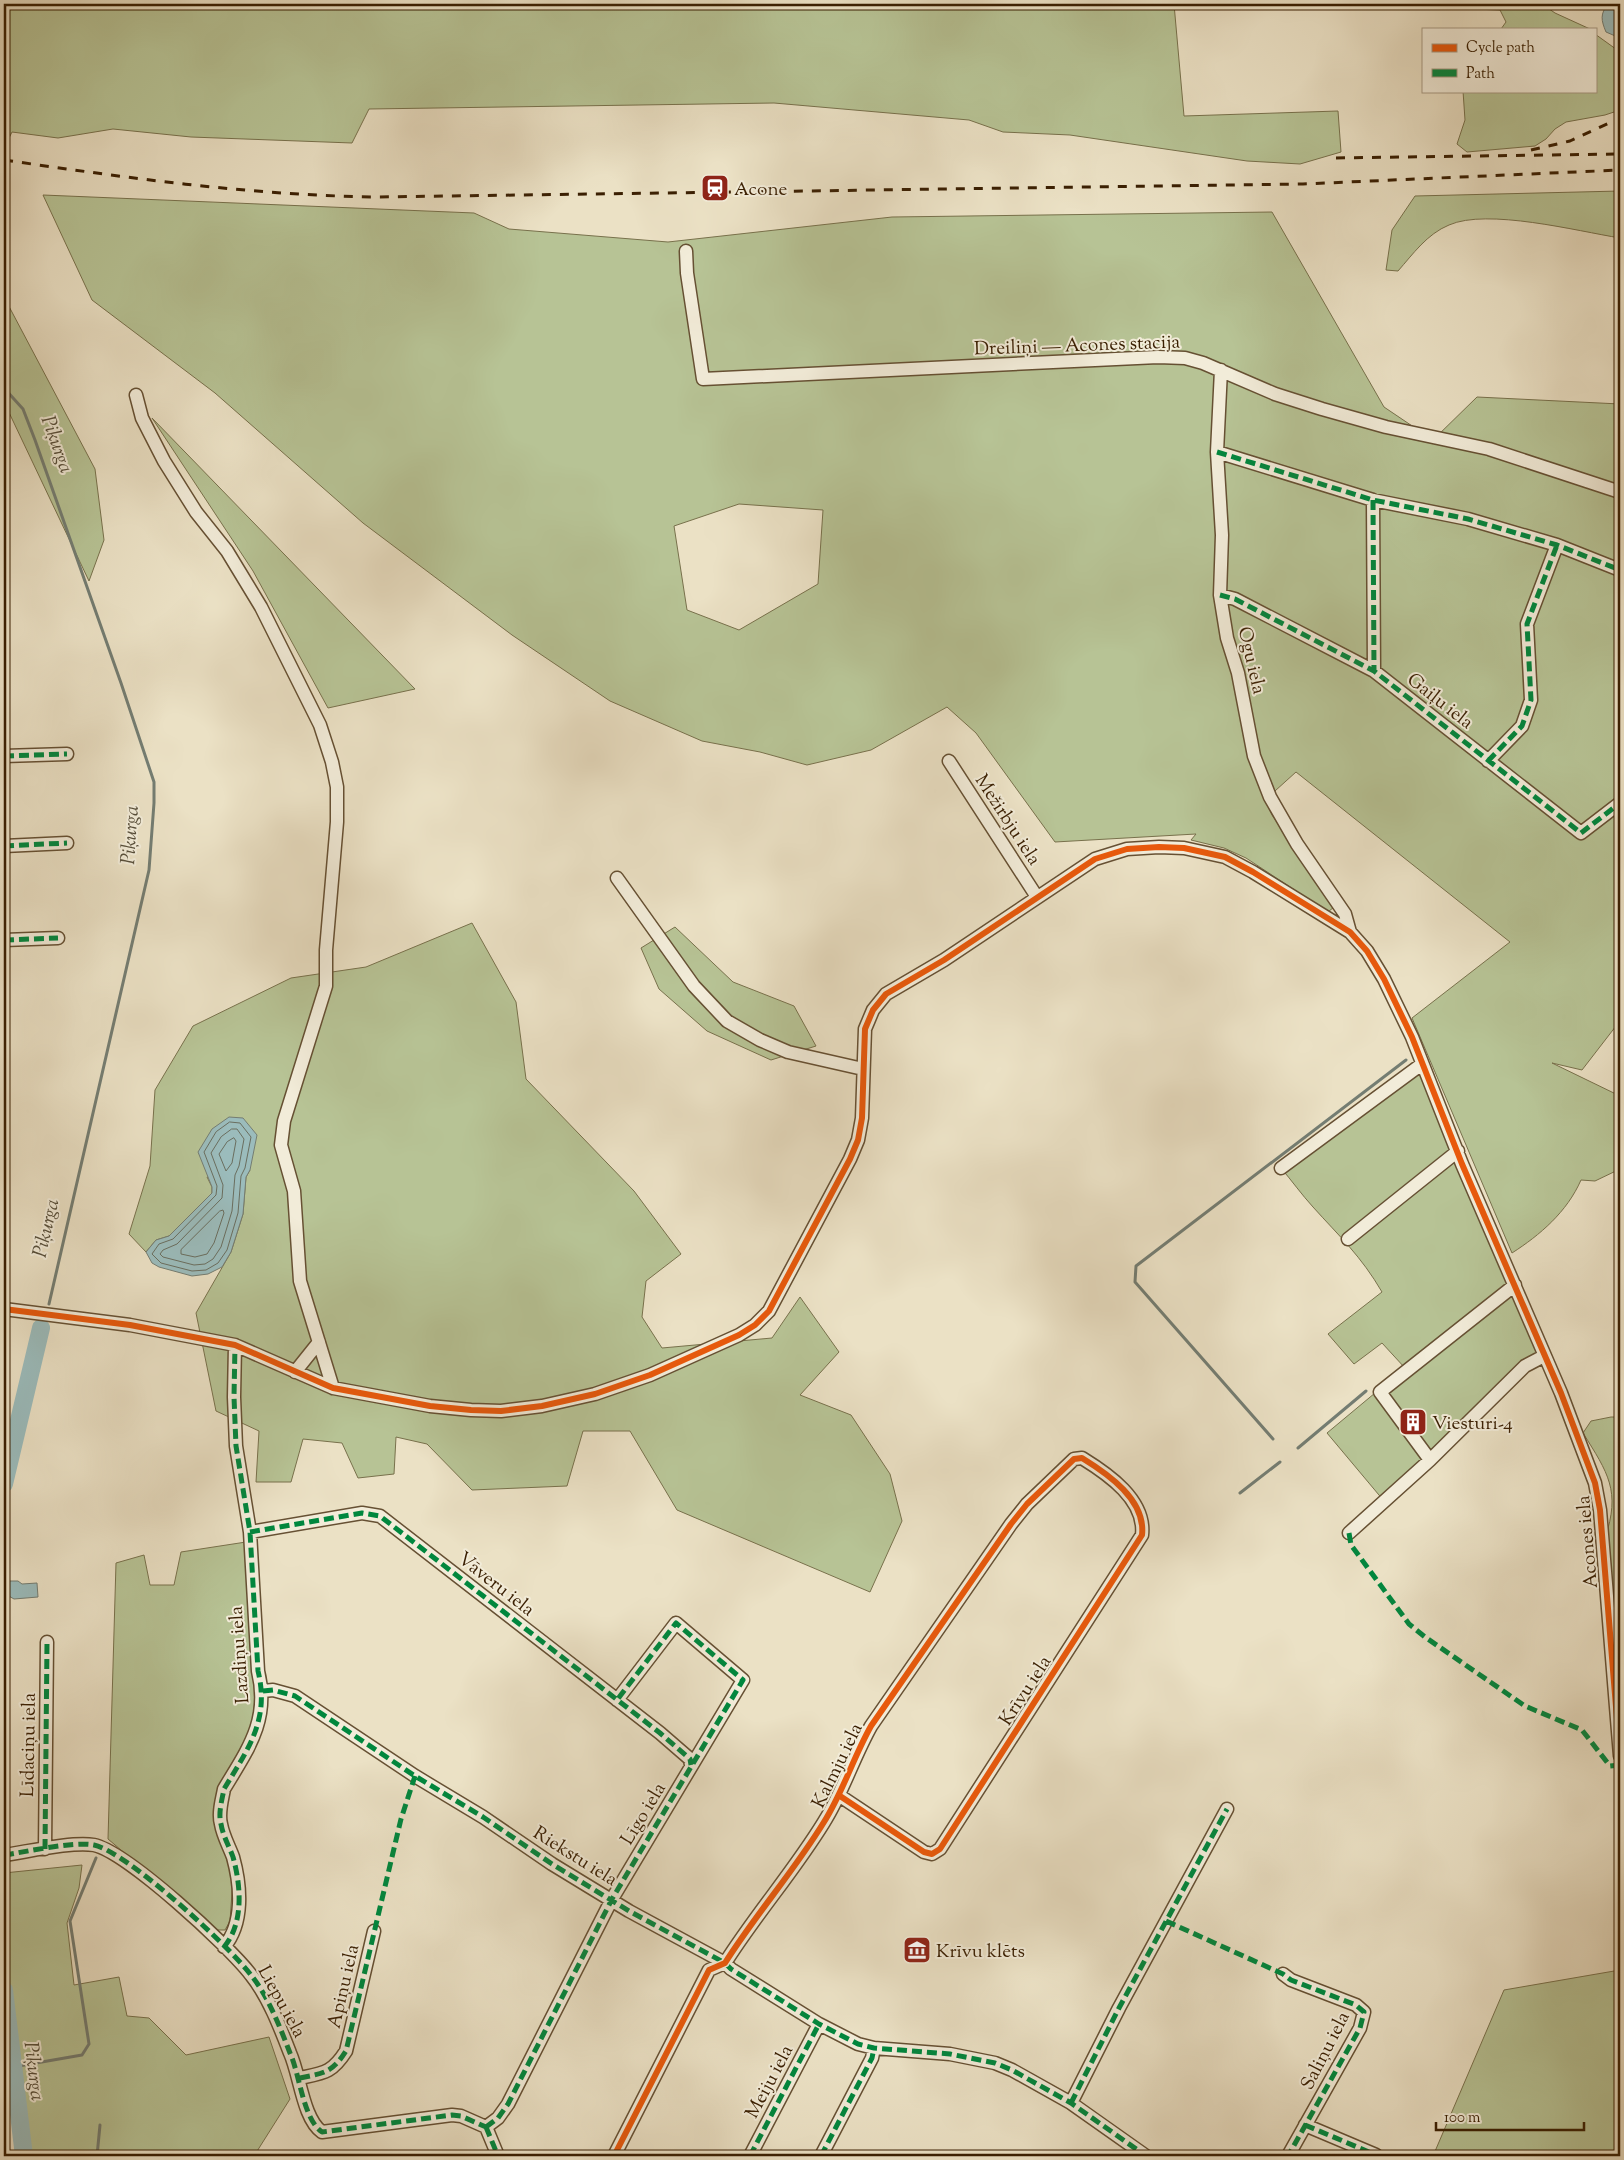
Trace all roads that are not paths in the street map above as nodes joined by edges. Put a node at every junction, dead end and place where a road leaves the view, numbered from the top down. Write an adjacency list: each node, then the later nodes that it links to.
1 (686, 251): 2 (street, Dreiliņi — Acones stacija)
2 (1221, 370): 4 (street, Ogu iela); 5 (street, Dreiliņi — Acones stacija)
3 (136, 394): 30 (street)
4 (1218, 452): 6 (street); 9 (street, Ogu iela)
5 (1620, 492)
6 (1373, 500): 7 (street); 10 (street)
7 (1557, 545): 8 (street); 14 (street)
8 (1620, 570)
9 (1220, 595): 10 (street, Gaiļu iela); 20 (street, Ogu iela)
10 (1374, 671): 14 (street, Gaiļu iela)
11 (67, 754): 12 (street)
12 (4, 756)
13 (950, 761): 19 (street, Mežirbju iela)
14 (1488, 761): 15 (street, Gaiļu iela)
15 (1620, 803)
16 (67, 843): 17 (street)
17 (4, 846)
18 (617, 878): 24 (street)
19 (1037, 897): 20 (street); 24 (street)
20 (1350, 932): 23 (street, Acones iela)
21 (58, 938): 22 (street)
22 (4, 940)
23 (1422, 1064): 25 (street, Acones iela); 26 (street)
24 (863, 1069): 34 (street)
25 (1458, 1151): 27 (street); 28 (street, Acones iela)
26 (1281, 1168)
27 (1348, 1239)
28 (1515, 1285): 32 (street, Acones iela); 36 (street)
29 (4, 1309): 31 (street)
30 (319, 1342): 33 (street); 34 (street)
31 (235, 1346): 33 (street); 37 (street, Lazdiņu iela)
32 (1544, 1356): 36 (street); 42 (street, Acones iela)
33 (295, 1372): 34 (street)
34 (333, 1388)
35 (1082, 1458): 44 (street, Kalmju iela); 44 (street, Krīvu iela)
36 (1430, 1460): 38 (street)
37 (250, 1532): 40 (street, Lazdiņu iela); 41 (street, Vāveru iela)
38 (1349, 1533)
39 (47, 1642): 46 (street, Līdaciņu iela)
40 (263, 1691): 48 (street, Riekstu iela); 50 (street, Lazdiņu iela)
41 (617, 1700): 43 (street, Vāveru iela); 43 (street, Līgo iela)
42 (1620, 1756)
43 (692, 1765): 48 (street, Līgo iela)
44 (840, 1796): 51 (street, Kalmju iela)
45 (1228, 1809): 56 (street)
46 (45, 1849): 47 (street, Liepu iela); 50 (street, Liepu iela)
47 (4, 1855)
48 (612, 1898): 51 (street, Riekstu iela); 58 (street, Līgo iela)
49 (374, 1931): 55 (street, Apiņu iela)
50 (224, 1947): 55 (street, Liepu iela)
51 (725, 1963): 53 (street, Riekstu iela); 61 (street, Kalmju iela)
52 (1284, 1974): 57 (street, Saliņu iela)
53 (819, 2024): 54 (street, Riekstu iela); 62 (street, Meiju iela)
54 (874, 2048): 56 (street, Riekstu iela); 63 (street)
55 (300, 2078): 58 (street, Liepu iela)
56 (1071, 2102): 64 (street, Riekstu iela)
57 (1305, 2125): 59 (street); 65 (street, Saliņu iela)
58 (486, 2127): 60 (street)
59 (1376, 2155)
60 (498, 2156)
61 (614, 2156)
62 (750, 2156)
63 (821, 2156)
64 (1146, 2156)
65 (1288, 2156)

